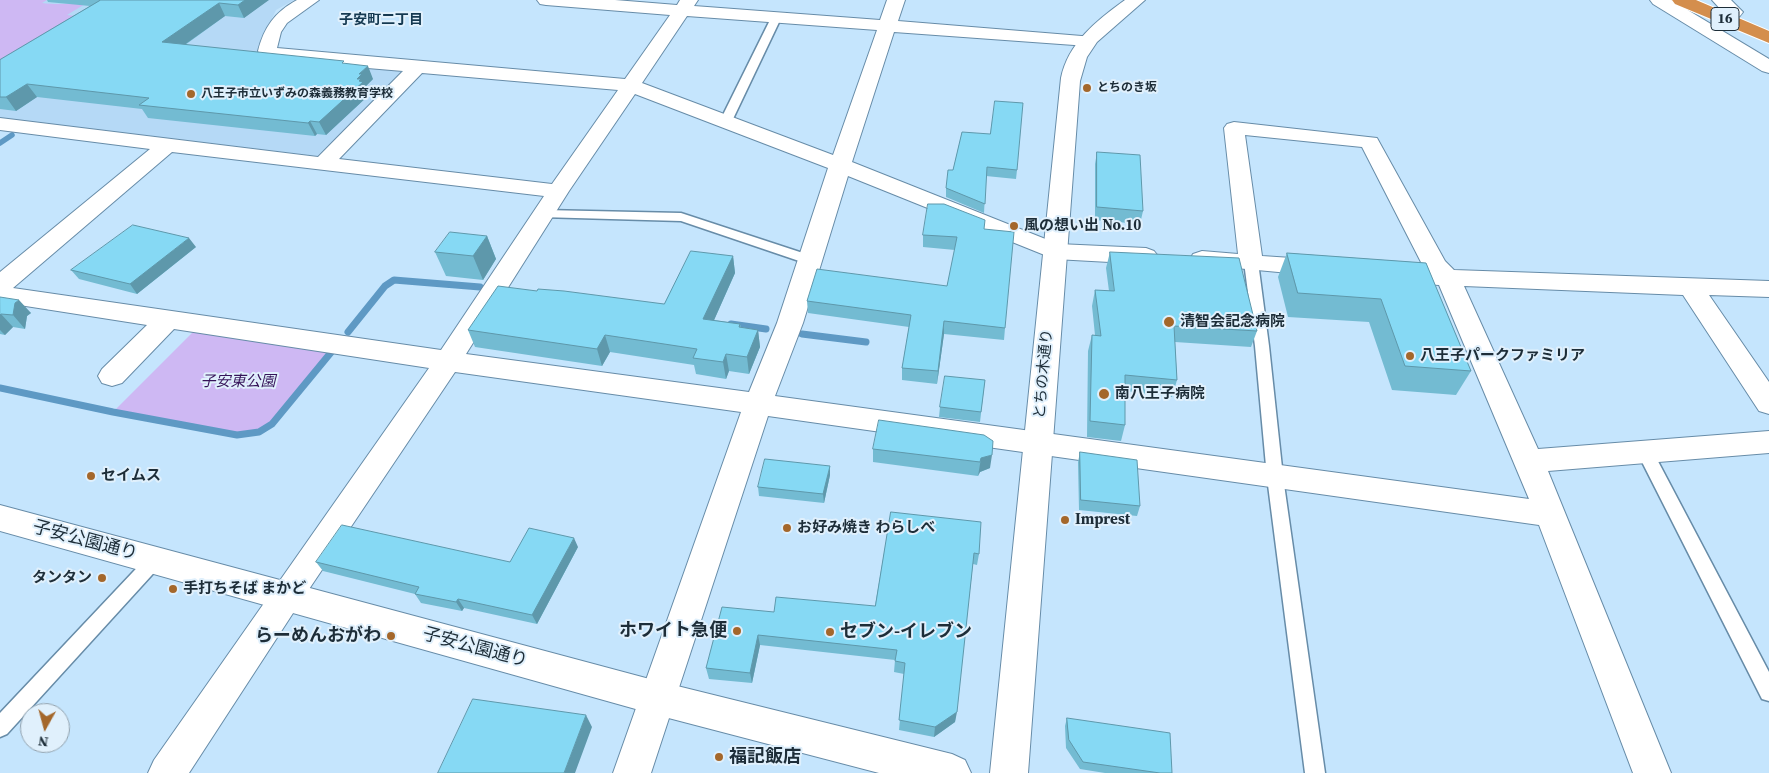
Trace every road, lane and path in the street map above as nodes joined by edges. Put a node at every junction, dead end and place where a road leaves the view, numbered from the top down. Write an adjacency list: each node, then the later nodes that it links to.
1 (310, 0): 15 (street)
2 (546, 0): 8 (street)
3 (896, 0): 12 (street)
4 (1136, 0): 14 (street, とちの木通り)
5 (1659, 0): 16 (street)
6 (1680, 0): 11 (highway, 16)
7 (1721, 0): 11 (street)
8 (599, 2): 9 (street)
9 (686, 6): 10 (street); 17 (street)
10 (776, 18): 12 (street); 18 (lane)
11 (1725, 19): 13 (highway, 16)
12 (886, 27): 14 (street); 22 (street)
13 (1769, 38)
14 (1088, 41): 25 (street, とちの木通り)
15 (418, 66): 17 (street); 21 (street)
16 (1769, 67)
17 (630, 85): 18 (street); 23 (street)
18 (726, 121): 22 (street)
19 (0, 124): 20 (street)
20 (168, 145): 21 (street); 31 (street)
21 (323, 164): 23 (street)
22 (840, 165): 25 (street); 26 (street)
23 (558, 191): 24 (street)
24 (544, 214): 26 (lane); 36 (street)
25 (1055, 251): 27 (street); 41 (street, とちの木通り)
26 (810, 260): 38 (street)
27 (1251, 262): 28 (street); 30 (street); 44 (lane)
28 (1340, 269)
29 (1369, 272): 30 (street)
30 (1448, 278): 32 (street); 43 (street)
31 (0, 285)
32 (1690, 286): 33 (street); 39 (street)
33 (1769, 289)
34 (0, 294): 35 (street)
35 (168, 319): 36 (street); 37 (street)
36 (448, 361): 38 (street); 48 (street)
37 (112, 376)
38 (758, 404): 41 (street); 50 (street)
39 (1769, 404)
40 (1769, 442): 42 (street)
41 (1038, 443): 44 (street); 55 (street, とちの木通り)
42 (1646, 452): 43 (street); 49 (lane)
43 (1529, 461): 45 (street)
44 (1275, 477): 45 (street); 56 (lane)
45 (1548, 514): 57 (street)
46 (0, 518): 47 (street, 子安公園通り)
47 (155, 560): 48 (street, 子安公園通り); 51 (lane)
48 (285, 597): 50 (street, 子安公園通り); 52 (street)
49 (1769, 692)
50 (658, 698): 53 (street); 54 (street, 子安公園通り)
51 (0, 727)
52 (167, 773)
53 (632, 773)
54 (952, 773)
55 (1009, 773)
56 (1314, 773)
57 (1652, 773)

